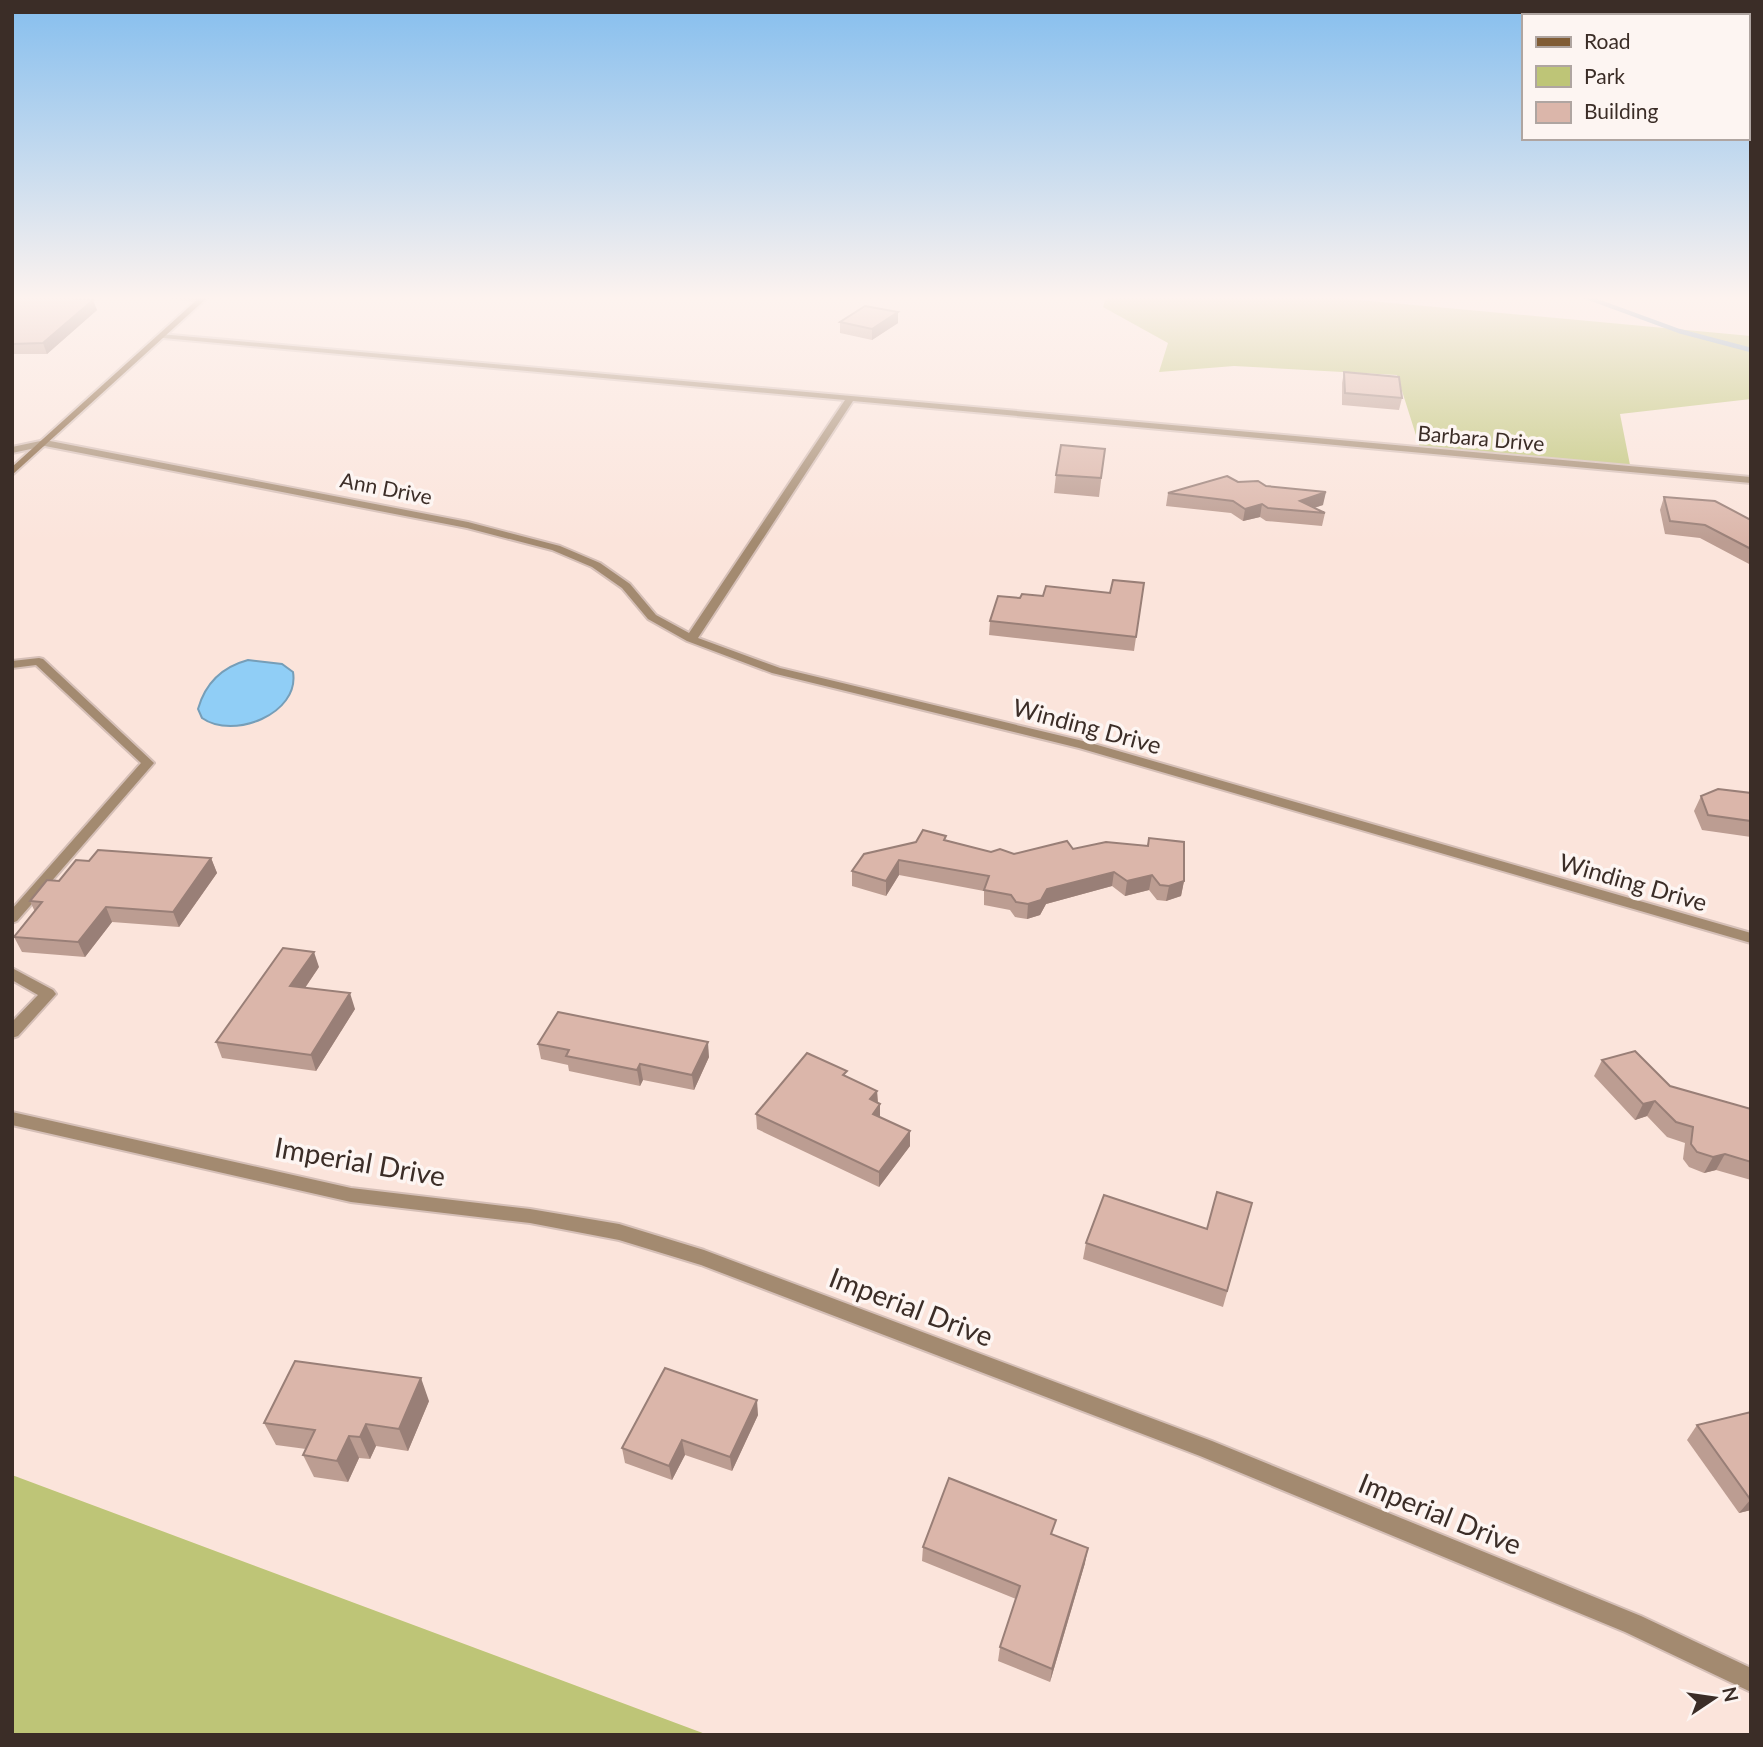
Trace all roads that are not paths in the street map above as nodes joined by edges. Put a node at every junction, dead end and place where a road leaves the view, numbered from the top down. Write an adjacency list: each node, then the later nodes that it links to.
1 (116, 379): 4 (street)
2 (635, 379): 3 (street, Barbara Drive)
3 (851, 398): 7 (street, Barbara Drive); 8 (street)
4 (44, 443): 5 (street); 6 (street); 8 (street, Ann Drive)
5 (12, 450)
6 (12, 472)
7 (1751, 480)
8 (691, 639): 11 (street, Winding Drive)
9 (12, 665): 10 (street)
10 (12, 918)
11 (1751, 938)
12 (12, 973): 13 (street)
13 (12, 1032)
14 (12, 1118): 15 (street, Imperial Drive)
15 (1751, 1681)

